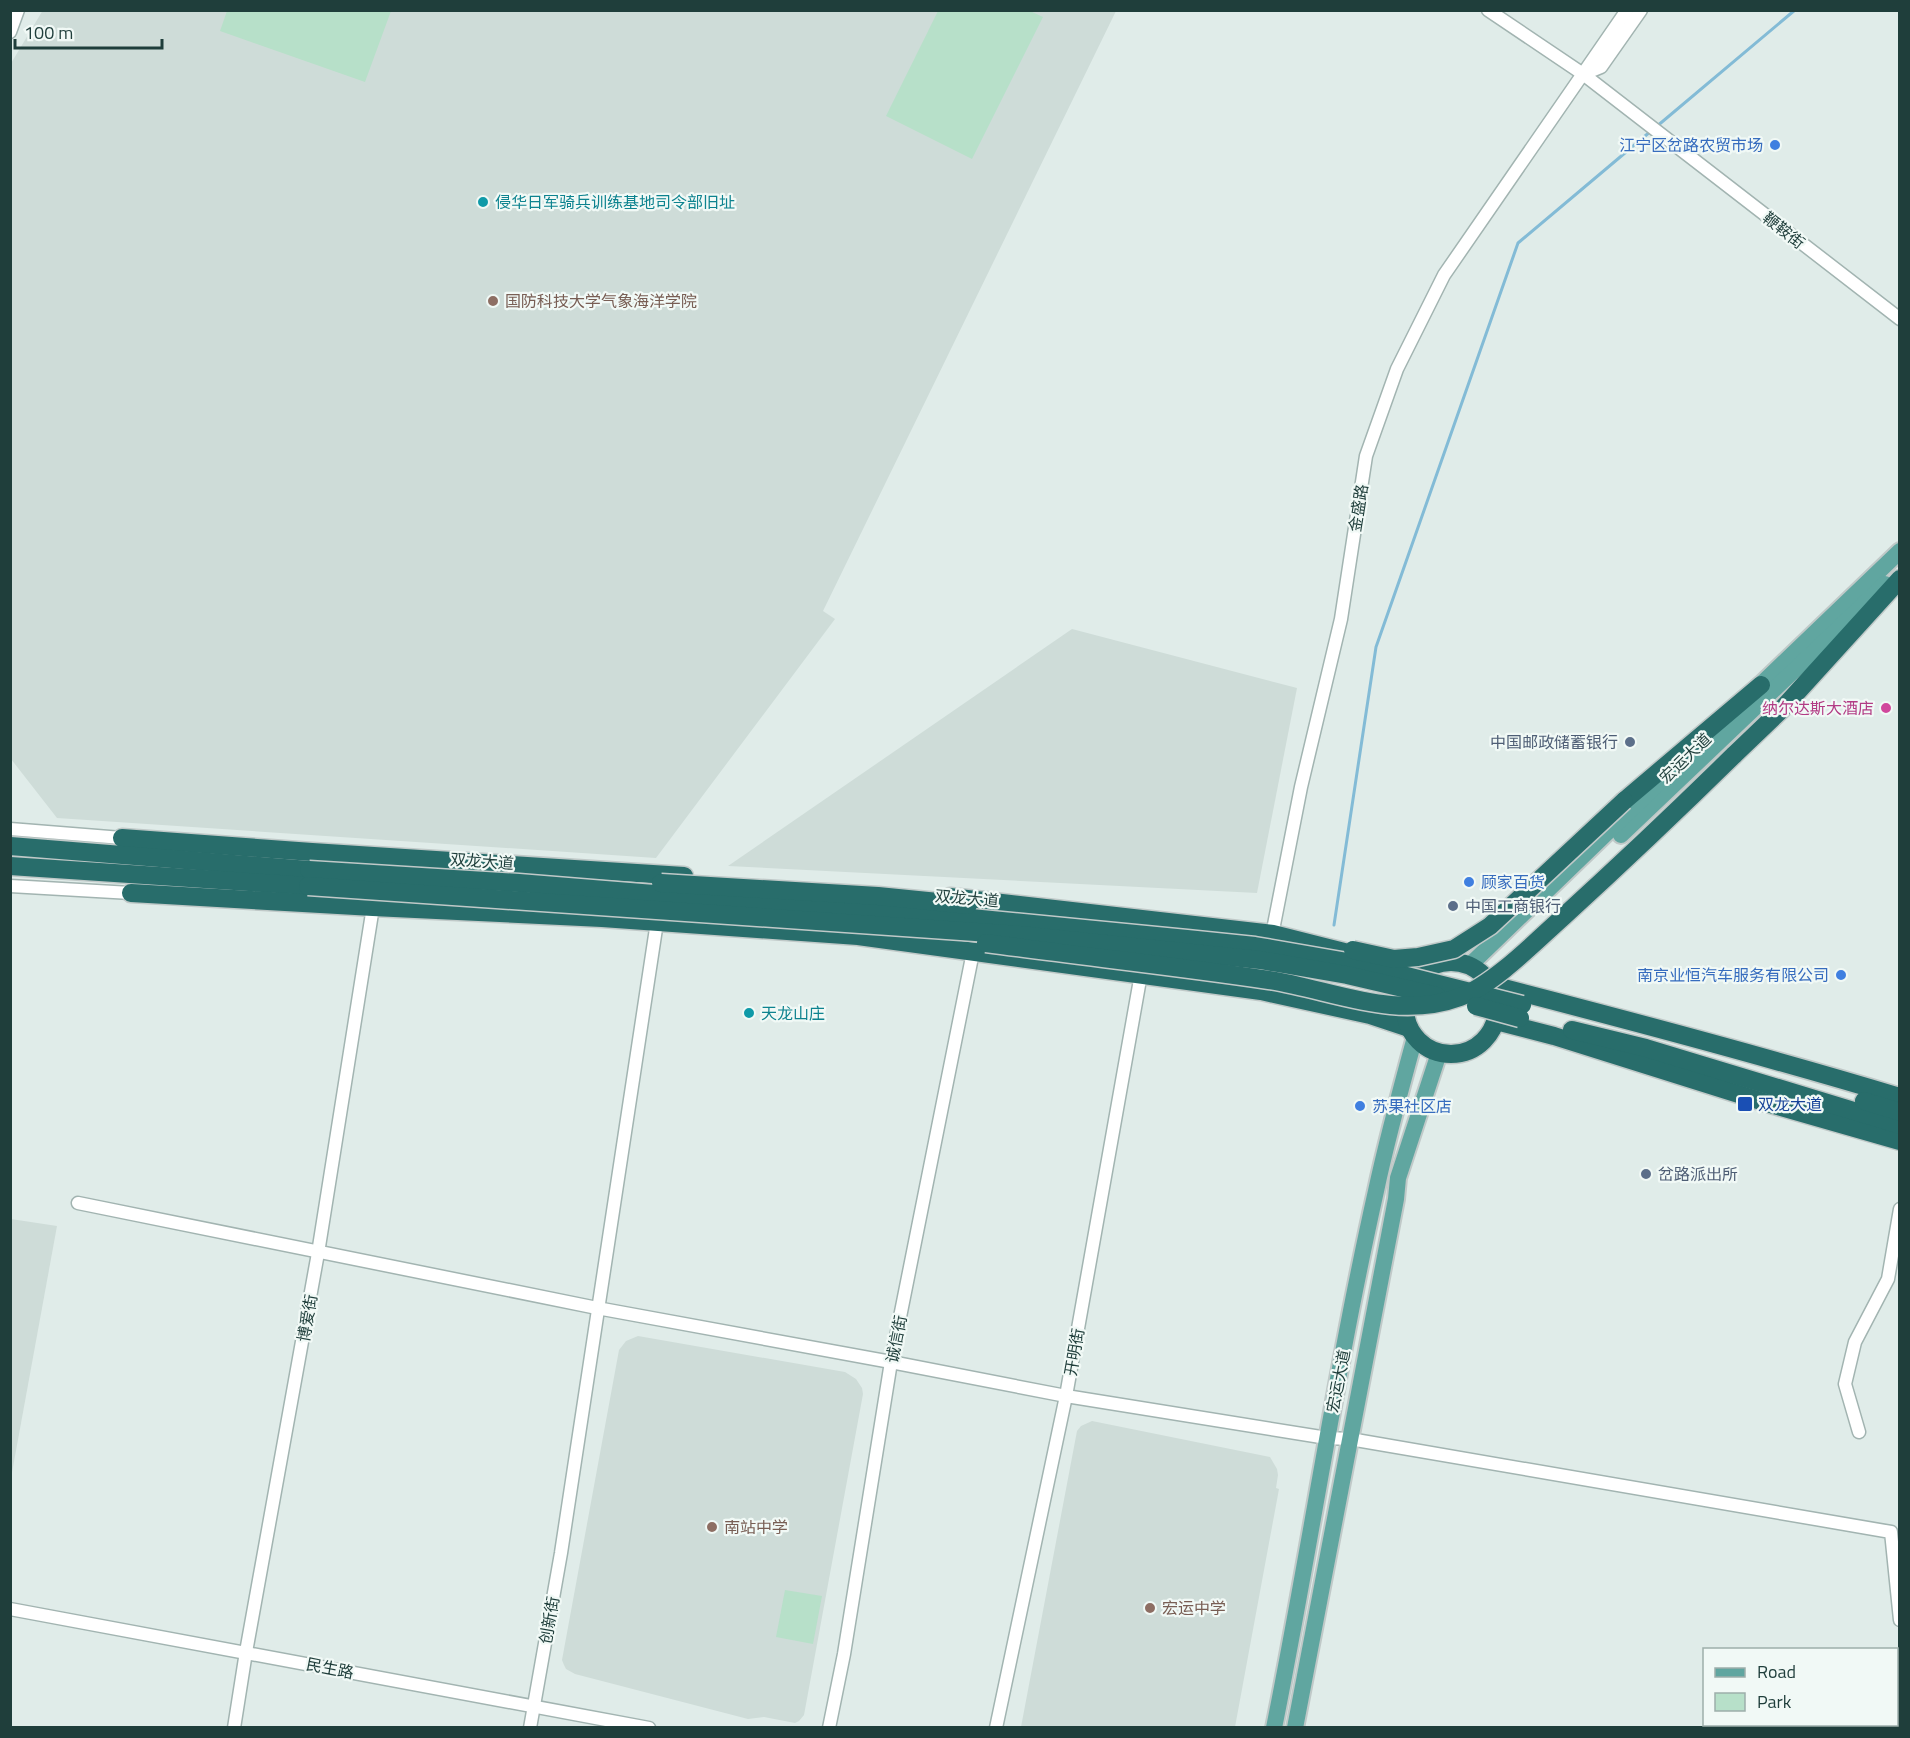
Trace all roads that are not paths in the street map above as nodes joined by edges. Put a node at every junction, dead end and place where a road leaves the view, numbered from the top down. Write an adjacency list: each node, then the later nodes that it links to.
1 (18, 10): 5 (street)
2 (1488, 10): 6 (street)
3 (1627, 10): 6 (street, 金盛路)
4 (1641, 10): 6 (street, 金盛路)
5 (10, 32)
6 (1583, 74): 7 (street, 鞭鞍街); 23 (street, 金盛路)
7 (1899, 319)
8 (1899, 551): 11 (main road, 宏运大道)
9 (1899, 570): 25 (main road, 宏运大道)
10 (1899, 579): 22 (highway, bridge)
11 (1761, 685): 17 (highway, bridge); 25 (main road, 宏运大道)
12 (10, 829): 13 (street)
13 (122, 838): 23 (highway, 双龙大道)
14 (10, 846): 16 (highway, 双龙大道)
15 (10, 866): 16 (highway, 双龙大道)
16 (308, 878): 17 (highway, 双龙大道, bridge); 22 (highway, 双龙大道, bridge)
17 (519, 883): 34 (highway, 双龙大道, bridge)
18 (10, 886): 19 (street)
19 (131, 892): 20 (highway)
20 (373, 907): 21 (highway); 39 (street, 博爱街)
21 (657, 922): 24 (highway); 41 (street, 创新街)
22 (857, 923): 35 (highway, 双龙大道, bridge)
23 (1273, 934): 26 (highway, 双龙大道); 29 (street, 金盛路)
24 (973, 952): 27 (highway); 42 (street, 诚信街)
25 (1474, 968): 26 (highway); 28 (highway)
26 (1421, 973): 31 (highway)
27 (1141, 974): 29 (highway); 43 (street, 开明街)
28 (1492, 985): 30 (highway); 33 (highway)
29 (1261, 991): 31 (highway)
30 (1496, 1021): 32 (highway); 36 (highway)
31 (1412, 1032): 32 (highway); 45 (main road, 宏运大道)
32 (1439, 1053): 46 (main road, 宏运大道)
33 (1899, 1097)
34 (1899, 1112)
35 (1899, 1125)
36 (1899, 1141)
37 (78, 1203): 39 (street)
38 (1899, 1209): 40 (street)
39 (318, 1253): 41 (street); 50 (street, 博爱街)
40 (1894, 1281): 44 (street)
41 (597, 1308): 42 (street); 51 (street, 创新街)
42 (891, 1362): 43 (street); 55 (street, 诚信街)
43 (1066, 1396): 45 (street); 56 (street, 开明街)
44 (1859, 1432)
45 (1327, 1438): 46 (street); 57 (main road, 宏运大道)
46 (1350, 1439): 47 (street); 58 (main road, 宏运大道)
47 (1895, 1532): 49 (street)
48 (10, 1609): 50 (street, 民生路)
49 (1899, 1620)
50 (246, 1652): 51 (street, 民生路); 52 (street, 博爱街)
51 (533, 1706): 53 (street, 创新街); 54 (street, 民生路)
52 (234, 1728)
53 (530, 1728)
54 (649, 1728)
55 (829, 1728)
56 (996, 1728)
57 (1274, 1728)
58 (1295, 1728)

